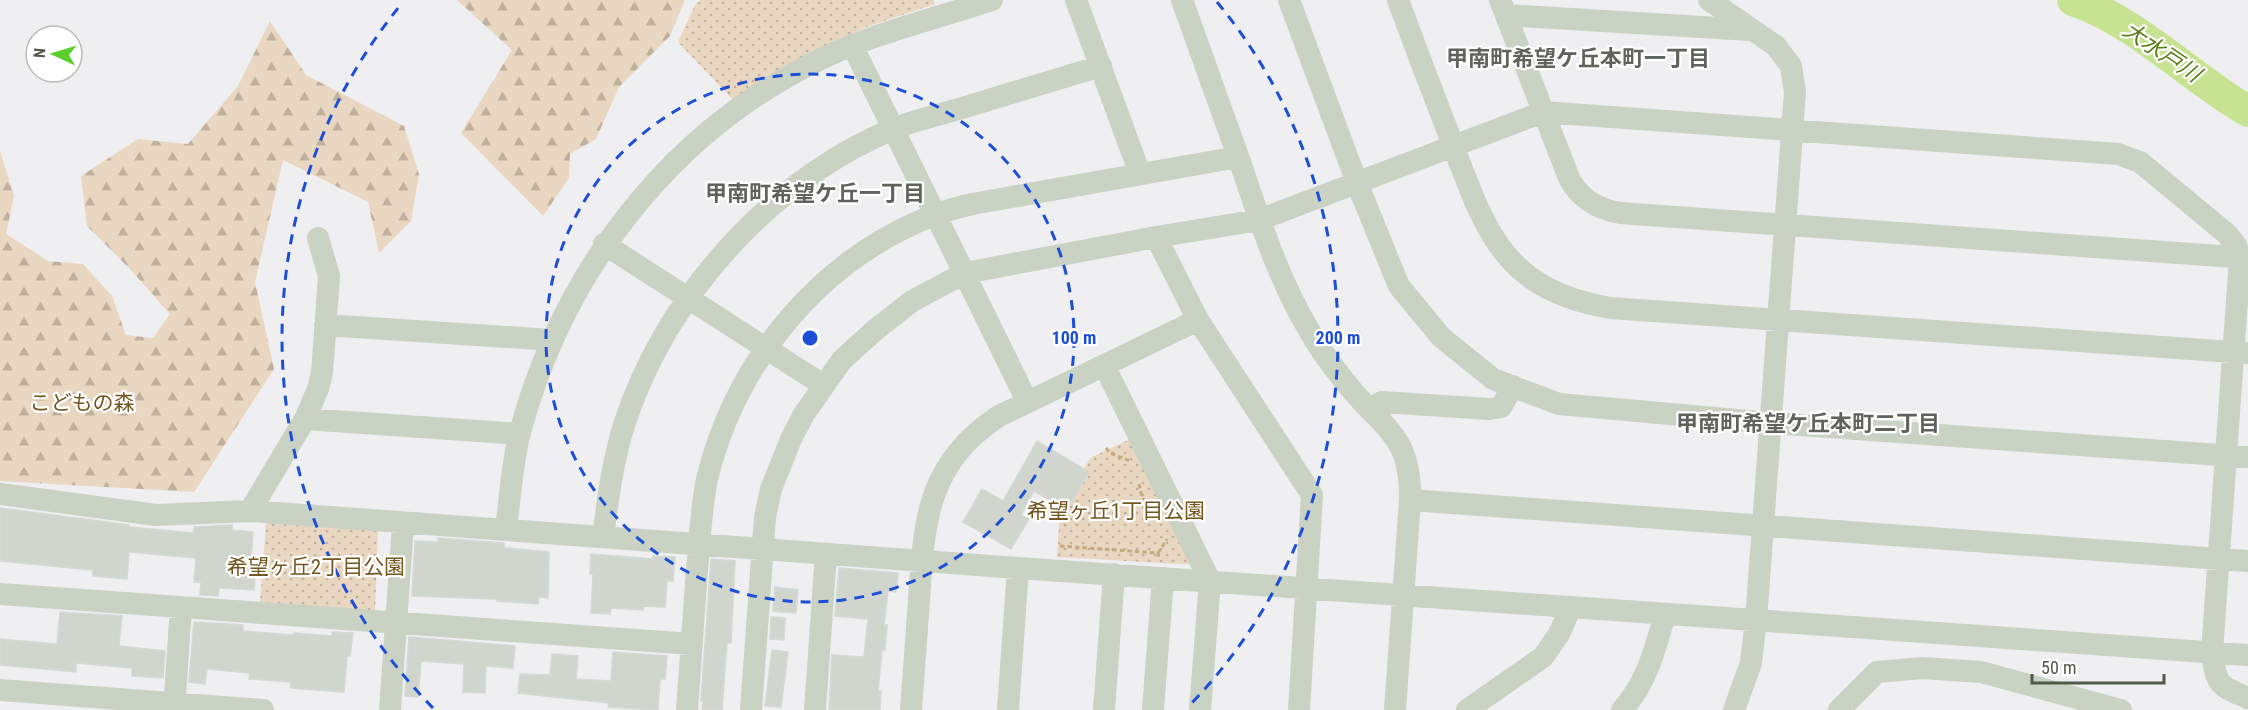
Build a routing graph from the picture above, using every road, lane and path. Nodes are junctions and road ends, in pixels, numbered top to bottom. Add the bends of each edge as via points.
1 (992, 0) edge
2 (1076, 0) edge
3 (1182, 0) edge
4 (1288, 0) edge
5 (1398, 0) edge
6 (1709, 0) edge
7 (1503, 7) edge
8 (1752, 30) junction
9 (852, 45) junction
10 (1101, 66) junction
11 (1543, 112) junction
12 (893, 129) junction
13 (1791, 130) junction
14 (1453, 145) junction
15 (1238, 157) junction
16 (1140, 174) junction
17 (1357, 183) junction
18 (937, 214) junction
19 (1259, 220) junction
20 (1784, 225) junction
21 (1156, 237) junction
22 (318, 238) dead end
23 (604, 244) junction
24 (2244, 258) edge
25 (965, 273) junction
26 (687, 298) junction
27 (1777, 319) junction
28 (1198, 320) junction
29 (325, 325) junction
30 (552, 340) junction
31 (765, 348) junction
32 (2241, 353) edge
33 (1104, 365) junction
34 (823, 385) junction
35 (1513, 386) junction
36 (1028, 401) junction
37 (1369, 409) junction
38 (305, 419) junction
39 (1771, 423) junction
40 (520, 434) junction
41 (2237, 456) edge
42 (0, 494) edge
43 (1410, 500) junction
44 (250, 511) junction
45 (403, 524) junction
46 (1763, 526) junction
47 (506, 530) junction
48 (603, 537) junction
49 (699, 544) junction
50 (1060, 546) dead end
51 (763, 548) junction
52 (826, 554) junction
53 (2218, 559) junction
54 (921, 561) junction
55 (2248, 561) edge
56 (1018, 568) junction
57 (1114, 574) junction
58 (1162, 578) junction
59 (1210, 581) junction
60 (1308, 588) junction
61 (0, 594) edge
62 (1402, 595) junction
63 (182, 607) junction
64 (1571, 607) junction
65 (1665, 614) junction
66 (1756, 620) junction
67 (396, 622) junction
68 (692, 644) junction
69 (2212, 652) junction
70 (2248, 655) edge
71 (0, 690) edge
72 (2248, 698) edge
73 (174, 707) edge
74 (264, 710) edge
75 (390, 710) edge
76 (687, 710) edge
77 (751, 710) edge
78 (815, 710) edge
79 (911, 710) edge
80 (1008, 710) edge
81 (1104, 710) edge
82 (1153, 710) edge
83 (1200, 710) edge
84 (1299, 710) edge
85 (1395, 710) edge
86 (1467, 710) edge
87 (1622, 710) edge
88 (1734, 710) edge
89 (1839, 710) edge
90 (2121, 710) edge

1 - 9 street
2 - 10 street
3 - 15 street
4 - 17 street
5 - 14 street
6 - 8 street
7 - 8 street
7 - 11 street
8 - 13 street via 1776,46 1791,66
9 - 12 street
9 - 23 street via 775,84 711,128 662,175
10 - 12 street
10 - 16 street
11 - 13 street
11 - 14 street
11 - 20 street via 1573,187 1594,205 1620,213
12 - 18 street
12 - 26 street via 842,155 790,190 714,263
13 - 20 street
13 - 24 street via 2118,154 2140,162 2227,234
14 - 17 street
14 - 27 street via 1489,233 1499,248 1526,274 1555,292 1610,308
15 - 16 street
15 - 19 street
16 - 18 street via 972,204
17 - 19 street
17 - 35 street via 1399,286 1441,337 1493,379
18 - 25 street
18 - 31 street via 877,243 854,259 802,304
19 - 21 street
19 - 37 street via 1310,333
20 - 24 street
20 - 27 street
21 - 25 street
21 - 28 street
22 - 29 street via 329,276
23 - 26 street
23 - 30 street
24 - 32 street
25 - 34 street via 893,315 842,360
25 - 36 street
26 - 31 street
26 - 48 street via 649,361 626,421 609,488
27 - 32 street
27 - 39 street
28 - 33 street
28 - 60 street via 1312,495
29 - 30 street
29 - 38 street via 322,373
30 - 40 street
31 - 34 street
31 - 49 street via 734,401 712,461
32 - 41 street
33 - 36 street
33 - 59 street
34 - 51 street via 791,439 771,489
35 - 37 street via 1501,407 1489,409 1382,402
35 - 39 street via 1559,404
36 - 54 street via 987,424 957,452 930,504
37 - 43 street via 1387,425 1404,455 1410,475
38 - 40 street
38 - 44 street
39 - 41 street
39 - 46 street
40 - 47 street
41 - 53 street
42 - 44 street via 156,515
43 - 46 street
43 - 62 street
44 - 45 street
45 - 47 street
45 - 67 street
46 - 53 street
46 - 66 street
47 - 48 street
48 - 49 street
49 - 51 street
49 - 68 street
50 - 58 path via 1158,553
51 - 52 street
51 - 77 street
52 - 54 street
52 - 78 street
53 - 55 street
53 - 69 street
54 - 56 street
54 - 79 street
56 - 57 street
56 - 80 street
57 - 58 street
57 - 81 street
58 - 59 street
58 - 82 street
59 - 60 street
59 - 83 street
60 - 62 street
60 - 84 street
61 - 63 street
62 - 64 street
62 - 85 street
63 - 67 street
63 - 73 street
64 - 65 street
64 - 86 street via 1544,657
65 - 66 street
65 - 87 street via 1652,660
66 - 69 street
66 - 88 street via 1751,663
67 - 68 street
67 - 75 street
68 - 76 street
69 - 70 street
69 - 72 street via 2214,672 2223,688
71 - 73 street
73 - 74 street
89 - 90 street via 1877,672 1922,668 1981,672

